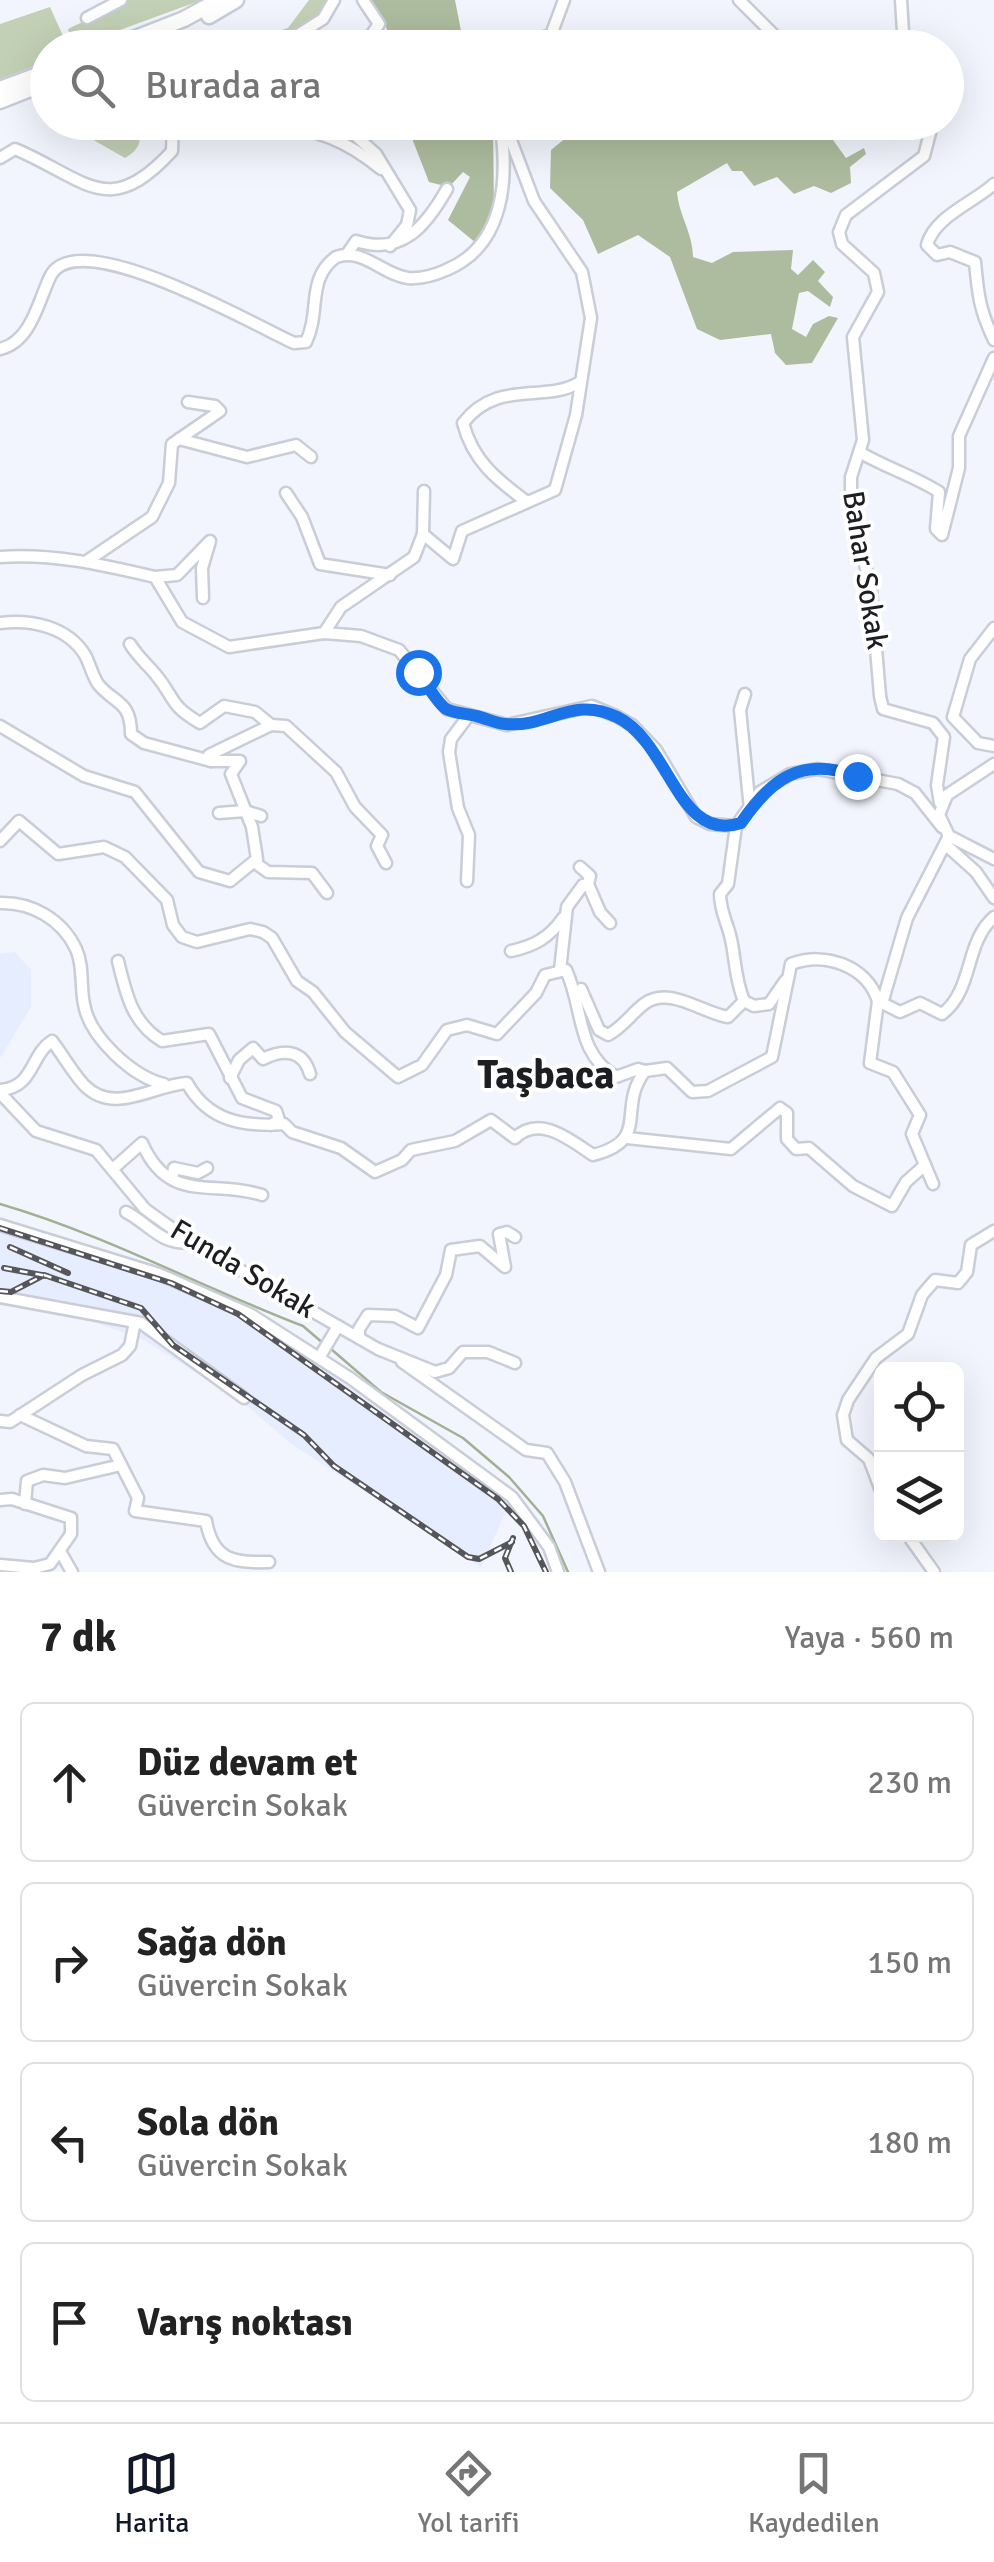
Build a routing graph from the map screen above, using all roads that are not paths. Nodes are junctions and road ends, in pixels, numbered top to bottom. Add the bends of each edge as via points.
1 (121, 0) edge
2 (219, 0) edge
3 (236, 0) edge
4 (334, 0) edge
5 (363, 0) edge
6 (564, 0) edge
7 (739, 0) edge
8 (901, 0) edge
9 (87, 18) dead end
10 (156, 30) edge
11 (173, 30) edge
12 (306, 30) edge
13 (375, 30) edge
14 (553, 30) edge
15 (769, 30) edge
16 (903, 30) edge
17 (30, 78) edge
18 (0, 89) edge
19 (30, 89) edge
20 (0, 101) edge
21 (172, 140) edge
22 (339, 140) edge
23 (363, 140) edge
24 (502, 140) edge
25 (509, 140) edge
26 (928, 140) edge
27 (0, 158) edge
28 (382, 169) junction
29 (994, 184) edge
30 (448, 190) dead end
31 (390, 246) junction
32 (347, 254) junction
33 (994, 340) edge
34 (0, 350) edge
35 (994, 358) edge
36 (580, 382) junction
37 (188, 402) dead end
38 (179, 439) junction
39 (861, 453) junction
40 (311, 457) dead end
41 (424, 491) dead end
42 (286, 494) dead end
43 (526, 502) junction
44 (423, 534) junction
45 (0, 556) edge
46 (87, 561) junction
47 (390, 575) junction
48 (154, 577) junction
49 (203, 598) dead end
50 (0, 623) edge
51 (994, 628) edge
52 (324, 632) junction
53 (130, 644) dead end
54 (744, 694) dead end
55 (469, 714) junction
56 (953, 717) junction
57 (0, 726) edge
58 (271, 726) junction
59 (942, 734) junction
60 (994, 746) edge
61 (211, 761) junction
62 (994, 764) edge
63 (940, 803) junction
64 (750, 810) junction
65 (245, 811) junction
66 (219, 813) dead end
67 (261, 816) dead end
68 (736, 826) junction
69 (946, 836) junction
70 (0, 841) edge
71 (994, 858) edge
72 (254, 862) junction
73 (386, 863) dead end
74 (580, 867) dead end
75 (467, 881) dead end
76 (588, 884) junction
77 (327, 892) dead end
78 (994, 898) edge
79 (0, 903) edge
80 (566, 914) junction
81 (994, 917) edge
82 (610, 923) dead end
83 (511, 951) dead end
84 (118, 961) dead end
85 (563, 970) junction
86 (785, 980) junction
87 (744, 1001) junction
88 (878, 1001) junction
89 (645, 1071) junction
90 (310, 1074) dead end
91 (230, 1079) junction
92 (165, 1084) junction
93 (0, 1091) edge
94 (271, 1125) junction
95 (627, 1138) junction
96 (925, 1165) junction
97 (114, 1167) junction
98 (207, 1168) dead end
99 (172, 1179) junction
100 (933, 1184) dead end
101 (262, 1194) dead end
102 (126, 1212) dead end
103 (0, 1225) edge
104 (994, 1231) edge
105 (514, 1237) dead end
106 (192, 1242) junction
107 (0, 1297) edge
108 (134, 1322) junction
109 (338, 1326) junction
110 (359, 1338) junction
111 (324, 1350) junction
112 (390, 1353) junction
113 (515, 1363) dead end
114 (244, 1398) dead end
115 (20, 1415) junction
116 (0, 1421) edge
117 (121, 1465) junction
118 (874, 1472) edge
119 (0, 1500) edge
120 (25, 1504) junction
121 (913, 1542) edge
122 (61, 1554) junction
123 (269, 1562) dead end
124 (0, 1564) edge
125 (72, 1572) edge
126 (558, 1572) edge
127 (599, 1572) edge
128 (934, 1572) edge

1 - 9 street
2 - 10 highway
3 - 11 highway
4 - 12 street via 324,19
5 - 13 street via 379,24
6 - 14 street
7 - 15 street
8 - 16 street
17 - 18 highway
19 - 20 highway
21 - 27 street via 165,160 132,186 106,192 15,149
22 - 28 street
23 - 28 street
24 - 32 street via 502,202 468,258 410,278
25 - 36 street via 534,201 582,272 591,318
26 - 39 street, Bahar Sokak via 924,156 846,216 839,232 842,244 874,272 878,292 853,338
28 - 31 street via 410,210
29 - 33 street via 941,221 927,245 937,256 950,252 975,262 977,304
30 - 31 street via 432,216
31 - 32 street via 356,242
32 - 34 street via 318,276 315,321 306,342 294,343 179,287 96,260 66,259 54,266 20,339
35 - 39 street via 959,436 959,468 942,535 936,529 939,492
36 - 43 street via 555,490
36 - 43 street via 567,390 502,397 474,408 463,423 488,473
37 - 38 street via 220,411
38 - 40 street via 247,457 296,446
38 - 46 street via 152,517
39 - 59 street, Bahar Sokak via 850,506 871,589 883,709 933,723
41 - 44 street
42 - 47 street via 320,564
43 - 44 street via 462,531 453,559
44 - 47 street via 414,557
45 - 46 street
46 - 48 street
47 - 52 street via 342,607
48 - 49 street via 177,575 210,541
48 - 52 street via 182,622 229,647
50 - 61 street via 28,619 74,642 101,688 118,697 132,734 144,744
51 - 56 street via 970,659
52 - 55 street via 399,650 446,709
53 - 58 street via 166,696 200,723 224,706 255,712
54 - 64 street
55 - 68 street via 507,724 592,706 604,711 632,724 656,750 696,817
55 - 75 street via 448,752 469,835
56 - 59 street
56 - 60 street via 978,743
57 - 72 street via 68,768 135,792 200,872 230,881
58 - 61 street via 209,755
58 - 73 street via 286,726 336,772 382,835 377,846
59 - 63 street
61 - 65 street via 240,761 230,774
62 - 63 street
63 - 69 street
64 - 68 street
64 - 69 street via 760,792 790,774 838,770 915,792
65 - 66 street
65 - 67 street
65 - 72 street
68 - 87 street via 720,911
69 - 71 street
69 - 78 street
69 - 88 street
70 - 85 street via 19,821 58,854 104,848 125,857 167,900 182,937 196,942 263,932 297,982 398,1076 422,1065 447,1030 467,1026 496,1034 545,975
72 - 77 street via 268,872 312,873
74 - 76 street via 590,876
76 - 80 street
76 - 82 street
79 - 92 street via 22,902 44,913 76,948 84,1008 115,1056 129,1070
80 - 83 street via 552,933
80 - 85 street
81 - 88 street via 977,940 954,1005 942,1014 920,1003 900,1012
84 - 91 street via 146,1032 162,1042 209,1034
85 - 87 street via 608,1035 653,999 675,996 700,1012 728,1017
85 - 89 street via 578,994 582,1036 594,1059 616,1078
86 - 87 street via 769,1004
86 - 88 street via 791,964 799,962 847,965 869,980
86 - 89 street via 778,1042 756,1069 692,1092 667,1068
88 - 96 street via 870,1062 894,1072 920,1115 912,1134
89 - 95 street via 630,1094
90 - 91 street via 296,1054 279,1051 263,1059 253,1048
91 - 94 street via 242,1098 276,1112 279,1120
92 - 93 street via 118,1100 101,1098 52,1041 33,1073
92 - 94 street via 188,1083 213,1114 254,1127
93 - 97 street, Funda Sokak via 36,1131 96,1150
94 - 95 street via 284,1124 341,1148 375,1172 411,1150 455,1141 490,1120 515,1138 549,1129 593,1155
95 - 96 street via 731,1149 780,1108 788,1113 787,1140 796,1150 809,1148 853,1186 892,1206
96 - 100 street
97 - 99 street via 142,1142
97 - 106 street, Funda Sokak via 145,1209
98 - 99 street via 174,1168
99 - 101 street via 196,1190 238,1184
102 - 106 street via 153,1234
103 - 111 street via 159,1274
104 - 118 street via 971,1245 967,1272 958,1282 935,1280 922,1295 908,1334 876,1358 843,1415 847,1440
105 - 110 street via 500,1234 505,1267 480,1246 451,1250 446,1276 418,1328 395,1316 368,1315
106 - 109 street, Funda Sokak
107 - 108 street
108 - 114 street
108 - 115 street via 122,1356
109 - 110 street, Funda Sokak
109 - 111 street
110 - 112 street, Funda Sokak
111 - 126 street via 512,1497
112 - 113 street, Funda Sokak via 435,1372 463,1352 488,1352
112 - 127 street via 526,1450 547,1452
115 - 116 street
115 - 117 street via 86,1446 112,1450
117 - 120 street via 26,1480
117 - 123 street via 138,1498 135,1511 206,1521 213,1547 227,1558
119 - 120 street
120 - 122 street via 71,1518
121 - 128 street
122 - 124 street via 34,1568
122 - 125 street

